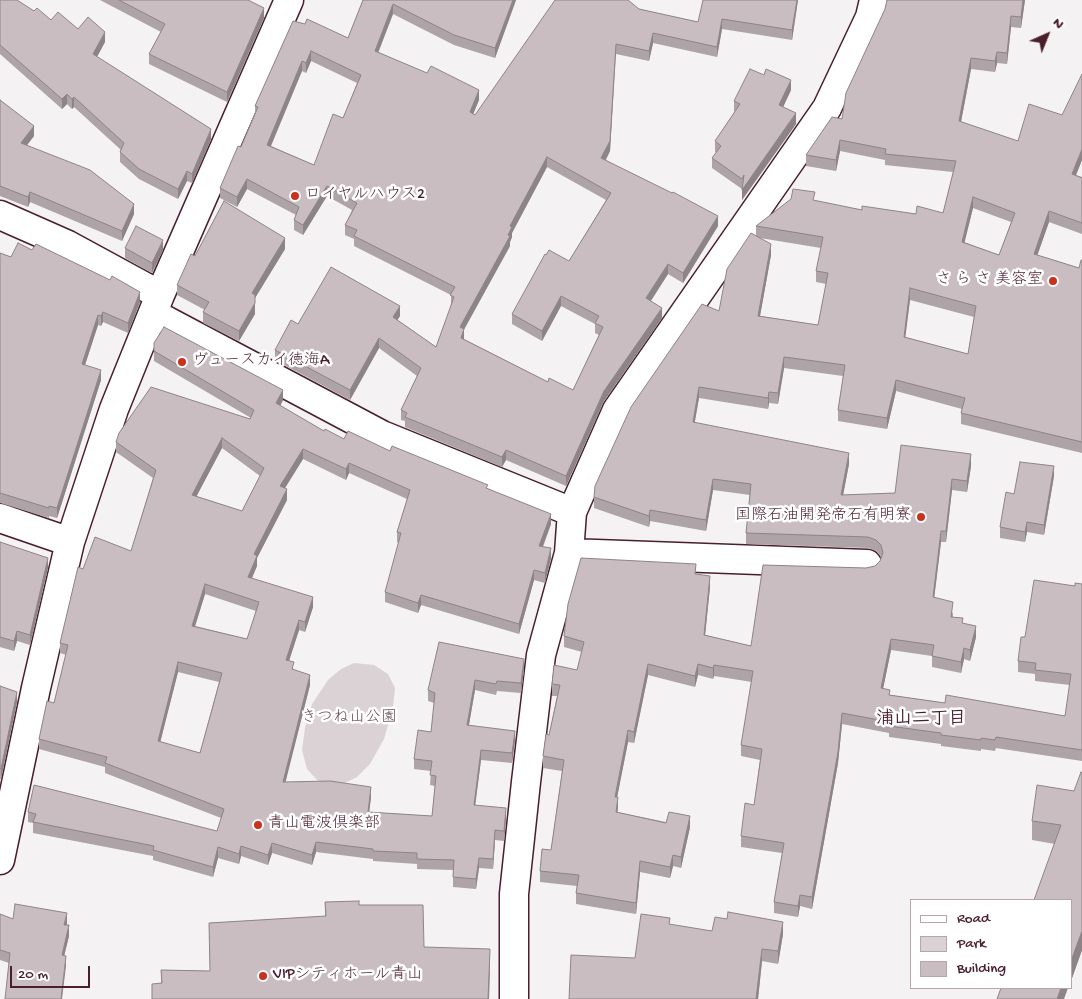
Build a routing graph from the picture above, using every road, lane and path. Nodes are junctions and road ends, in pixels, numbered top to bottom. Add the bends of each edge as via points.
1 (289, 0) edge
2 (874, 0) edge
3 (0, 214) edge
4 (157, 304) junction
5 (572, 512) junction
6 (0, 518) edge
7 (70, 542) junction
8 (570, 553) junction
9 (867, 564) dead end
10 (0, 860) edge
11 (514, 999) edge

1 - 4 street
2 - 5 street via 870,17 827,108 617,410
3 - 4 street via 68,245
4 - 5 street via 382,435
4 - 7 street via 114,409
5 - 8 street
6 - 7 street
7 - 10 street
8 - 9 street
8 - 11 street via 540,665 514,894

